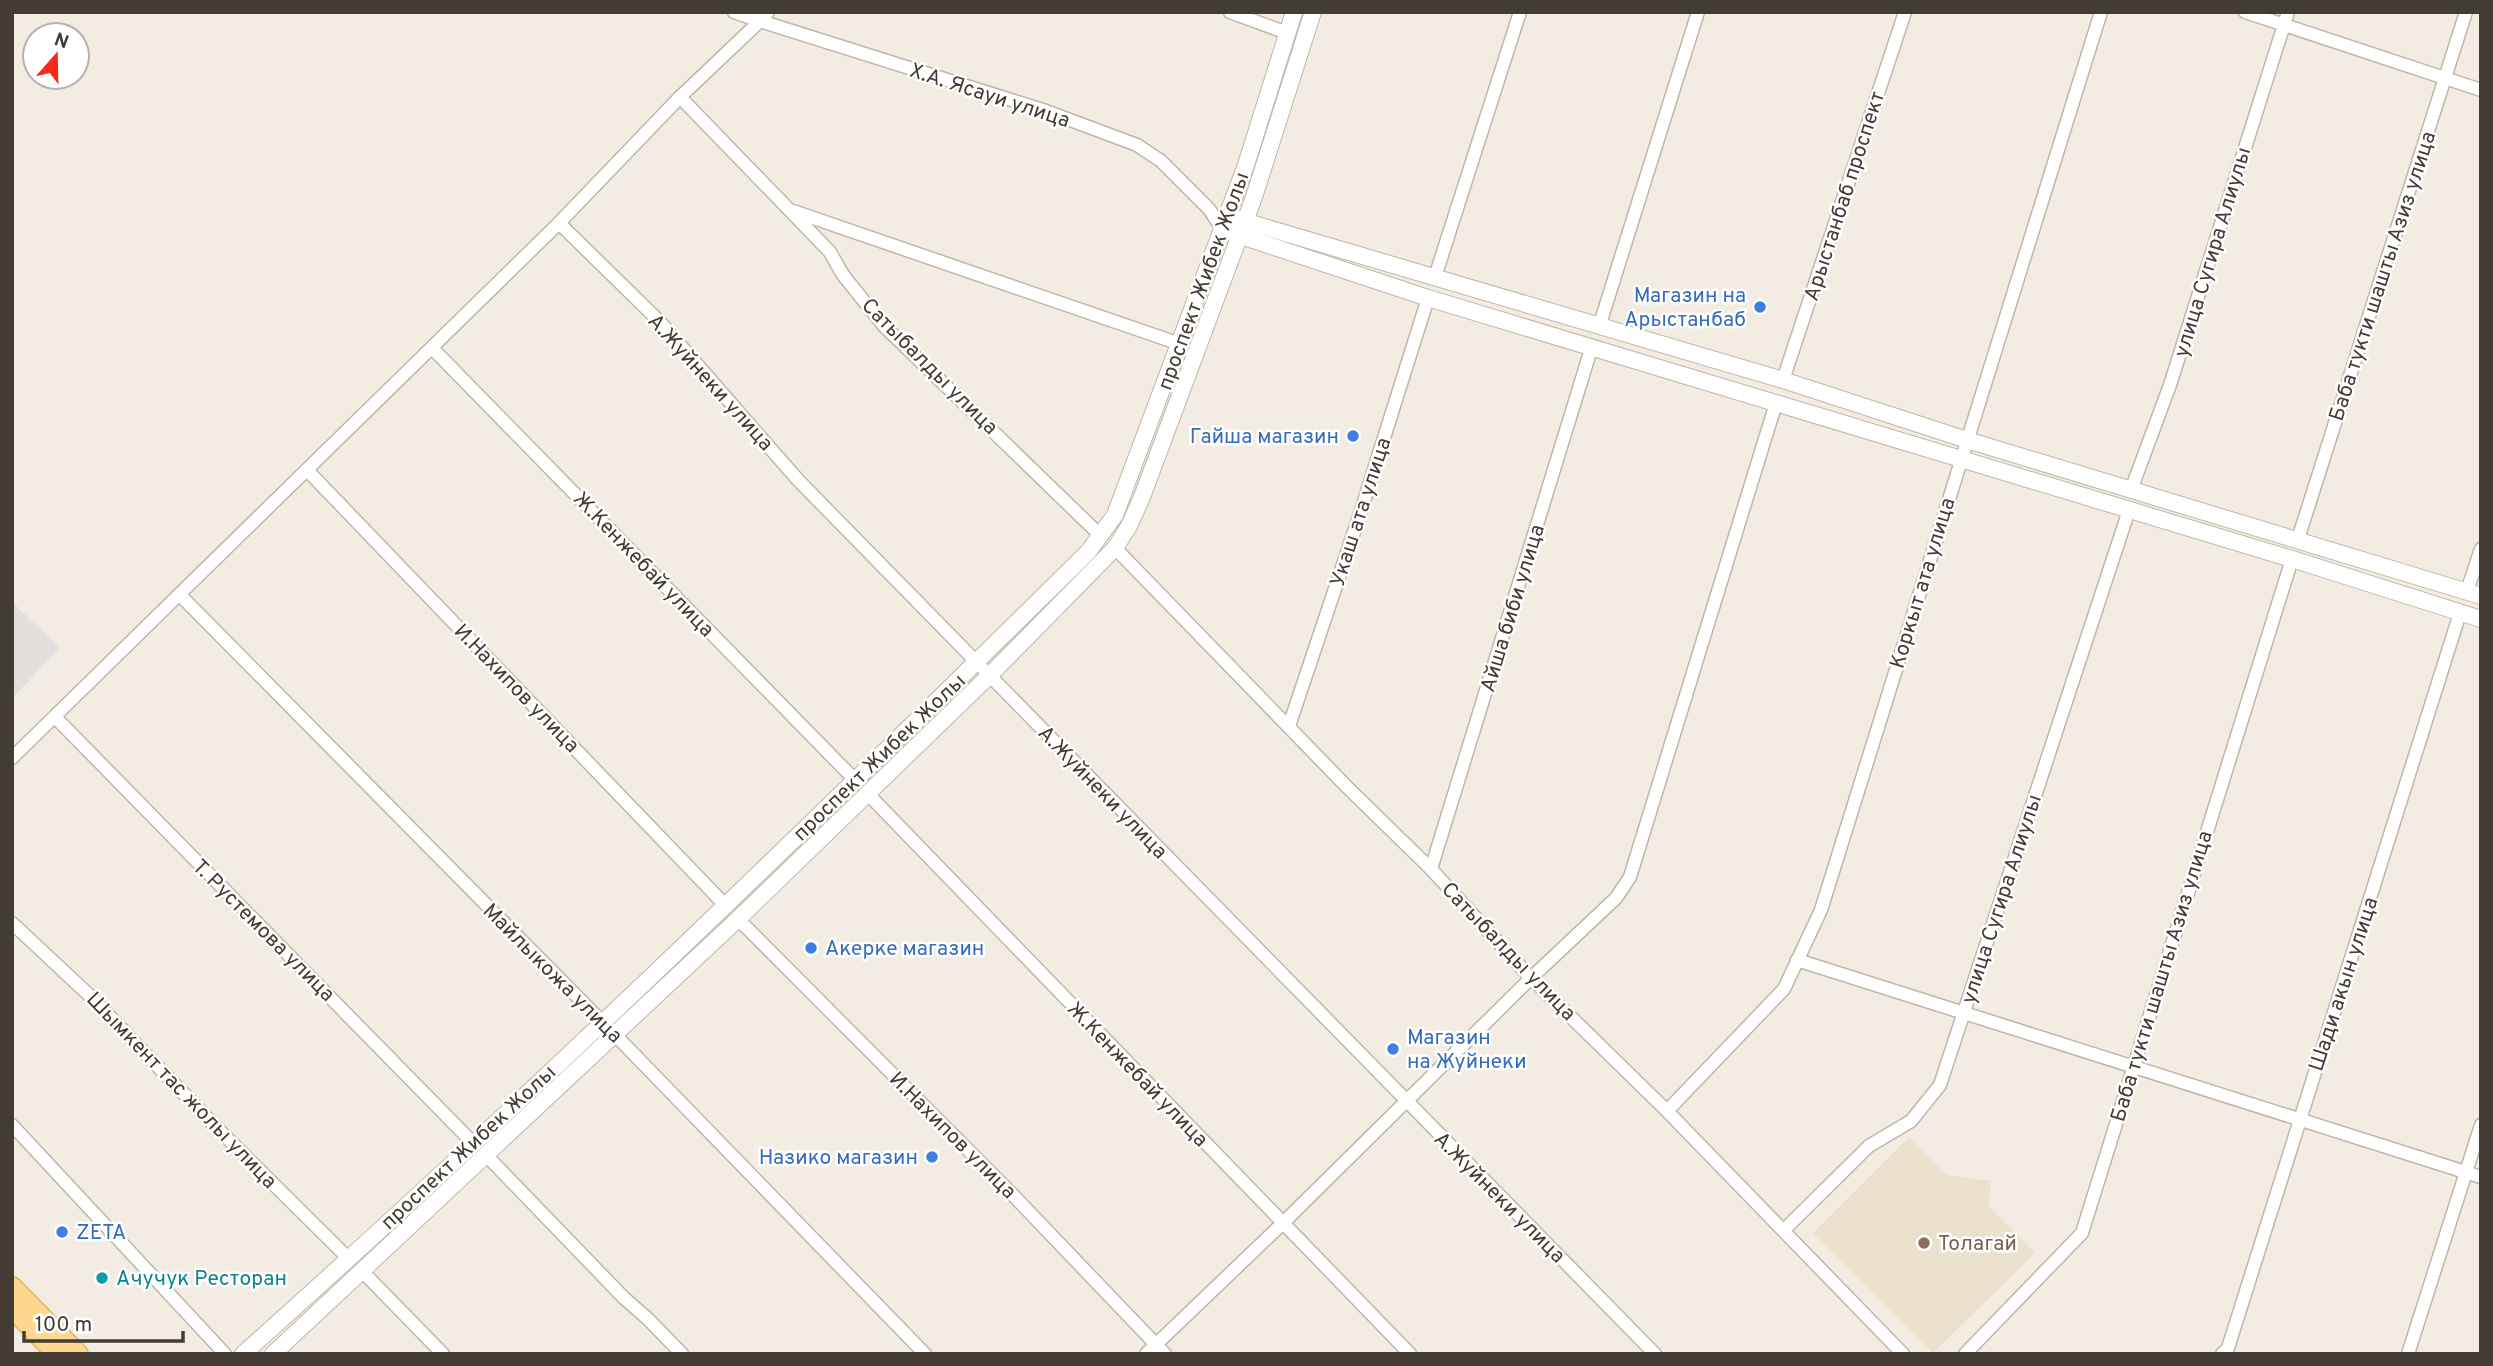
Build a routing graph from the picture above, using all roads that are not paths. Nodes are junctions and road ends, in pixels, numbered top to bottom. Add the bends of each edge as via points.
1 (734, 12) edge
2 (1230, 12) edge
3 (1294, 12) edge
4 (1313, 12) edge
5 (1520, 12) edge
6 (1698, 12) edge
7 (1905, 12) edge
8 (2101, 12) edge
9 (2245, 12) edge
10 (2466, 12) edge
11 (764, 16) edge
12 (2286, 18) edge
13 (1287, 33) junction
14 (2445, 77) junction
15 (2481, 90) edge
16 (680, 97) junction
17 (790, 210) junction
18 (559, 223) junction
19 (1225, 223) junction
20 (1242, 229) junction
21 (1435, 277) junction
22 (1428, 298) junction
23 (1599, 327) junction
24 (1180, 344) junction
25 (1592, 346) junction
26 (432, 348) junction
27 (1783, 380) junction
28 (1776, 403) junction
29 (1967, 440) junction
30 (1960, 459) junction
31 (307, 470) junction
32 (2132, 490) junction
33 (2129, 510) junction
34 (1101, 536) junction
35 (2298, 539) junction
36 (1115, 548) junction
37 (2481, 549) edge
38 (2291, 559) junction
39 (2474, 594) edge
40 (180, 595) junction
41 (2460, 613) junction
42 (2481, 619) edge
43 (976, 662) junction
44 (990, 675) junction
45 (55, 717) junction
46 (1289, 726) junction
47 (12, 758) edge
48 (855, 780) junction
49 (867, 793) junction
50 (1432, 869) junction
51 (726, 906) junction
52 (738, 919) junction
53 (12, 923) edge
54 (1797, 960) junction
55 (1531, 978) junction
56 (1963, 1013) junction
57 (607, 1028) junction
58 (2133, 1067) junction
59 (1406, 1101) junction
60 (1667, 1111) junction
61 (2300, 1119) junction
62 (12, 1125) edge
63 (2481, 1125) edge
64 (473, 1143) junction
65 (486, 1155) junction
66 (2466, 1172) junction
67 (2481, 1177) edge
68 (1284, 1222) junction
69 (1784, 1230) junction
70 (349, 1259) junction
71 (362, 1270) junction
72 (12, 1287) edge
73 (12, 1308) edge
74 (1156, 1351) edge
75 (57, 1354) edge
76 (78, 1354) edge
77 (225, 1354) edge
78 (243, 1354) edge
79 (273, 1354) edge
80 (443, 1354) edge
81 (682, 1354) edge
82 (925, 1354) edge
83 (1410, 1354) edge
84 (1655, 1354) edge
85 (1903, 1354) edge
86 (1965, 1354) edge
87 (2222, 1354) edge
88 (2408, 1354) edge

1 - 11 street, Х.А. Ясауи улица
2 - 13 street
3 - 13 street, проспект Жибек Жолы
4 - 20 street, проспект Жибек Жолы
5 - 21 street
6 - 23 street
7 - 27 street, Арыстанбаб проспект
8 - 29 street, Коркыт ата улица
9 - 12 street
10 - 14 street, Баба тукти шашты Азиз улица
11 - 16 street
11 - 19 street, Х.А. Ясауи улица via 1137,145 1161,161
12 - 14 street
12 - 32 street, улица Сугира Алиулы via 2170,385
13 - 19 street, проспект Жибек Жолы
14 - 15 street
14 - 35 street, Баба тукти шашты Азиз улица
16 - 17 street, Сатыбалды улица
16 - 18 street
17 - 24 street
17 - 34 street, Сатыбалды улица via 830,252 884,326
18 - 26 street
18 - 43 street, А.Жуйнеки улица via 660,322 798,480
19 - 20 street
19 - 24 street, проспект Жибек Жолы
20 - 21 street
20 - 22 street
20 - 36 street, проспект Жибек Жолы via 1142,497
21 - 23 street
22 - 25 street
22 - 46 street, Укаш ата улица
23 - 27 street
24 - 34 street, проспект Жибек Жолы via 1115,516
25 - 28 street
25 - 50 street, Айша биби улица
26 - 31 street
26 - 48 street, Ж.Кенжебай улица
27 - 29 street
28 - 30 street
28 - 55 street via 1630,877 1616,898
29 - 30 street, Коркыт ата улица
29 - 32 street
30 - 33 street
30 - 54 street, Коркыт ата улица via 1821,910
31 - 40 street
31 - 51 street, И.Нахипов улица
32 - 35 street
33 - 38 street
33 - 56 street, улица Сугира Алиулы
34 - 43 street, проспект Жибек Жолы
35 - 39 street
36 - 44 street, проспект Жибек Жолы
36 - 46 street, Сатыбалды улица
37 - 39 street
38 - 41 street
38 - 58 street, Баба тукти шашты Азиз улица
40 - 45 street
40 - 57 street, Майлыкожа улица
41 - 42 street
41 - 61 street, Шади акын улица
43 - 44 street, А.Жуйнеки улица
43 - 48 street, проспект Жибек Жолы
44 - 49 street, проспект Жибек Жолы
44 - 59 street, А.Жуйнеки улица
45 - 47 street
45 - 64 street, Т. Рустемова улица
46 - 50 street, Сатыбалды улица
48 - 51 street, проспект Жибек Жолы
49 - 52 street, проспект Жибек Жолы
49 - 68 street, Ж.Кенжебай улица
50 - 55 street, Сатыбалды улица
51 - 57 street, проспект Жибек Жолы
52 - 57 street, проспект Жибек Жолы
52 - 74 street, И.Нахипов улица via 1011,1193
53 - 70 street, Шымкент тас жолы улица
54 - 56 street
54 - 60 street, Коркыт ата улица via 1784,989
55 - 59 street
55 - 60 street, Сатыбалды улица
56 - 58 street
56 - 69 street, улица Сугира Алиулы via 1940,1085 1911,1121 1869,1146
57 - 64 street, проспект Жибек Жолы
57 - 65 street, проспект Жибек Жолы
57 - 82 street, Майлыкожа улица
58 - 61 street
58 - 86 street, Баба тукти шашты Азиз улица via 2082,1233
59 - 68 street
59 - 84 street, А.Жуйнеки улица
60 - 69 street, Сатыбалды улица
61 - 66 street
61 - 87 street, Шади акын улица via 2228,1348
62 - 77 street
63 - 66 street
64 - 70 street, проспект Жибек Жолы
65 - 71 street, проспект Жибек Жолы
65 - 81 street
66 - 67 street
66 - 88 street
68 - 74 street
68 - 83 street, Ж.Кенжебай улица
69 - 85 street, Сатыбалды улица
70 - 78 street, проспект Жибек Жолы
71 - 79 street, проспект Жибек Жолы
71 - 80 street
72 - 76 main road
73 - 75 main road

